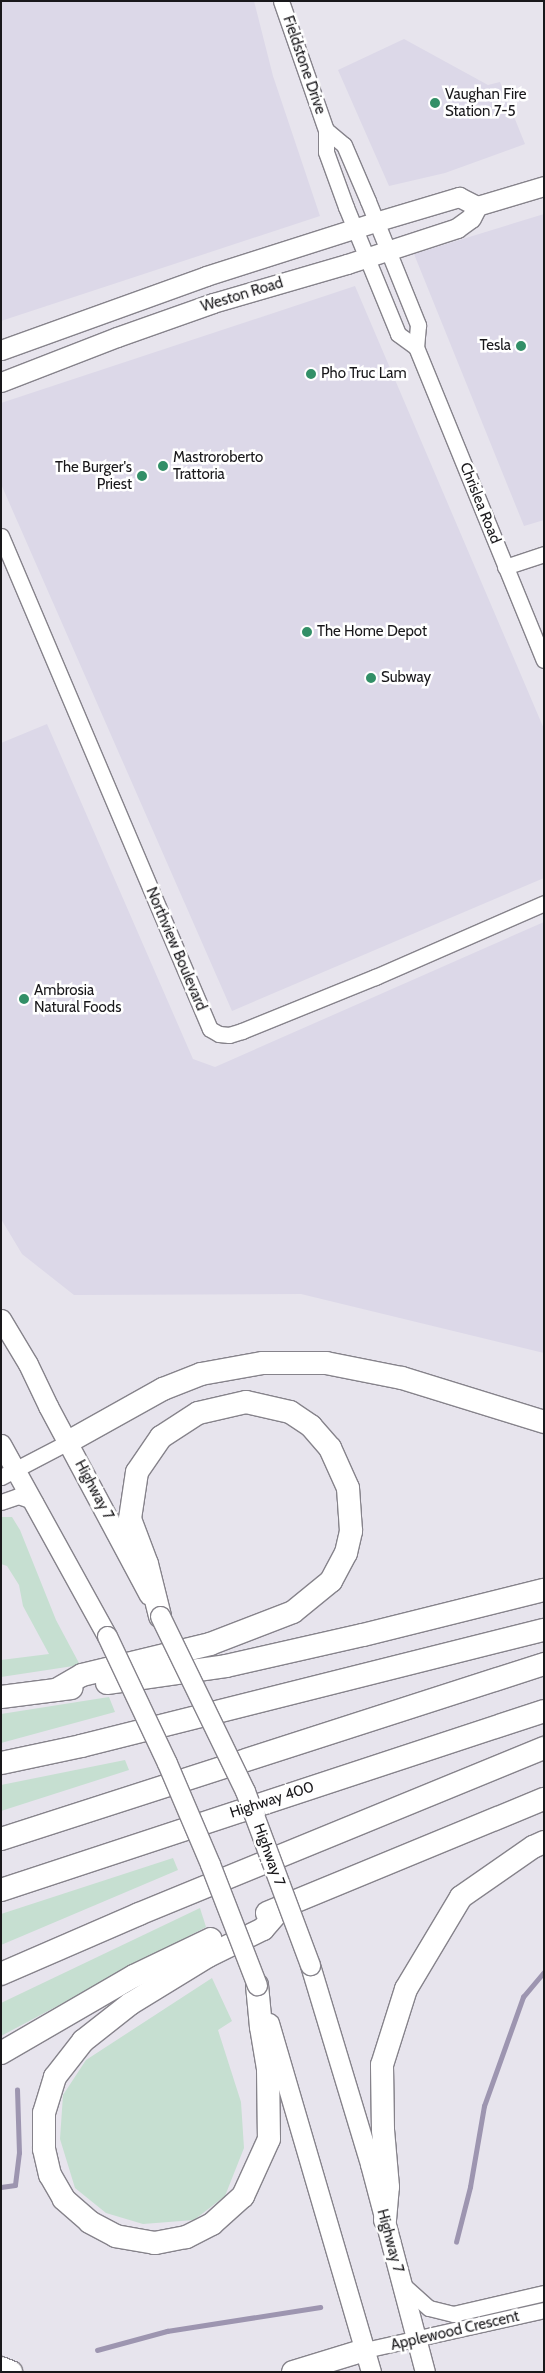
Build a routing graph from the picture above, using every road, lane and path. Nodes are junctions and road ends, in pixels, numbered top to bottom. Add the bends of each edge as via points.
1 (281, 1) edge
2 (326, 130) junction
3 (544, 186) edge
4 (477, 206) junction
5 (375, 222) junction
6 (355, 229) junction
7 (387, 250) junction
8 (367, 257) junction
9 (416, 347) junction
10 (1, 350) edge
11 (1, 382) edge
12 (1, 536) edge
13 (544, 554) edge
14 (505, 567) junction
15 (544, 660) edge
16 (544, 903) edge
17 (1, 1319) edge
18 (544, 1422) edge
19 (68, 1442) junction
20 (1, 1444) edge
21 (9, 1473) edge
22 (1, 1502) edge
23 (34, 1502) junction
24 (544, 1590) edge
25 (160, 1616) junction
26 (544, 1630) edge
27 (544, 1664) edge
28 (56, 1690) junction
29 (1, 1697) edge
30 (544, 1711) edge
31 (544, 1748) edge
32 (1, 1763) edge
33 (544, 1798) edge
34 (1, 1839) edge
35 (544, 1842) edge
36 (1, 1890) edge
37 (282, 1907) junction
38 (1, 1974) edge
39 (257, 1985) junction
40 (1, 2053) edge
41 (385, 2220) junction
42 (402, 2284) junction
43 (544, 2293) edge
44 (544, 2310) edge
45 (415, 2341) junction
46 (365, 2350) junction
47 (1, 2368) edge
48 (11, 2372) edge
49 (293, 2372) edge
50 (371, 2372) edge
51 (425, 2372) edge

1 - 2 street, Fieldstone Drive
2 - 5 street, Fieldstone Drive via 344,145
2 - 6 street, Fieldstone Drive via 326,152
3 - 4 main road
4 - 5 main road, Weston Road via 459,197
4 - 7 main road, Weston Road via 471,218 457,228
5 - 6 main road, Weston Road
5 - 7 street, Fieldstone Drive
6 - 8 street, Fieldstone Drive
6 - 10 main road, Weston Road via 206,276
7 - 8 main road, Weston Road
7 - 9 street, Chrislea Road via 418,325
8 - 9 street, Chrislea Road via 398,334
8 - 11 main road, Weston Road via 213,303
9 - 14 street, Chrislea Road
12 - 16 street, Northview Boulevard via 210,1029 229,1035 242,1031
13 - 14 street
14 - 15 street, Chrislea Road
17 - 19 main road, Highway 7
18 - 19 highway via 402,1378 326,1363 263,1363 201,1374 163,1389
19 - 21 street
19 - 25 main road, Highway 7
20 - 21 main road
21 - 23 main road
22 - 23 street via 18,1496
23 - 39 main road, bridge via 107,1636 167,1763
24 - 28 highway via 226,1666
25 - 28 highway via 147,1564 130,1519 137,1472 161,1438 198,1413 246,1402 290,1412 311,1426 330,1448 348,1488 352,1531 346,1553 331,1581 293,1612 210,1644 82,1675
25 - 41 main road, Highway 7, bridge via 245,1791 310,1965
26 - 32 highway via 81,1746
27 - 34 highway
28 - 29 highway
30 - 36 highway, Highway 400
31 - 38 highway via 148,1910
33 - 37 highway
35 - 41 highway via 533,1846 461,1897 406,1989 382,2065 388,2187
37 - 39 highway via 263,1929 208,1956 130,2004 83,2041 55,2077 44,2112 44,2149 50,2175 64,2199 90,2222 116,2236 155,2243 186,2237 212,2224 243,2196 269,2139 268,2069
37 - 40 highway via 134,1976
39 - 46 main road
41 - 42 main road, Highway 7
42 - 43 street, Applewood Crescent via 429,2308 453,2314
42 - 45 main road, Highway 7
44 - 45 street, Applewood Crescent
45 - 46 street, Applewood Crescent
45 - 51 main road, Highway 7
46 - 49 highway
46 - 50 main road
47 - 48 highway

